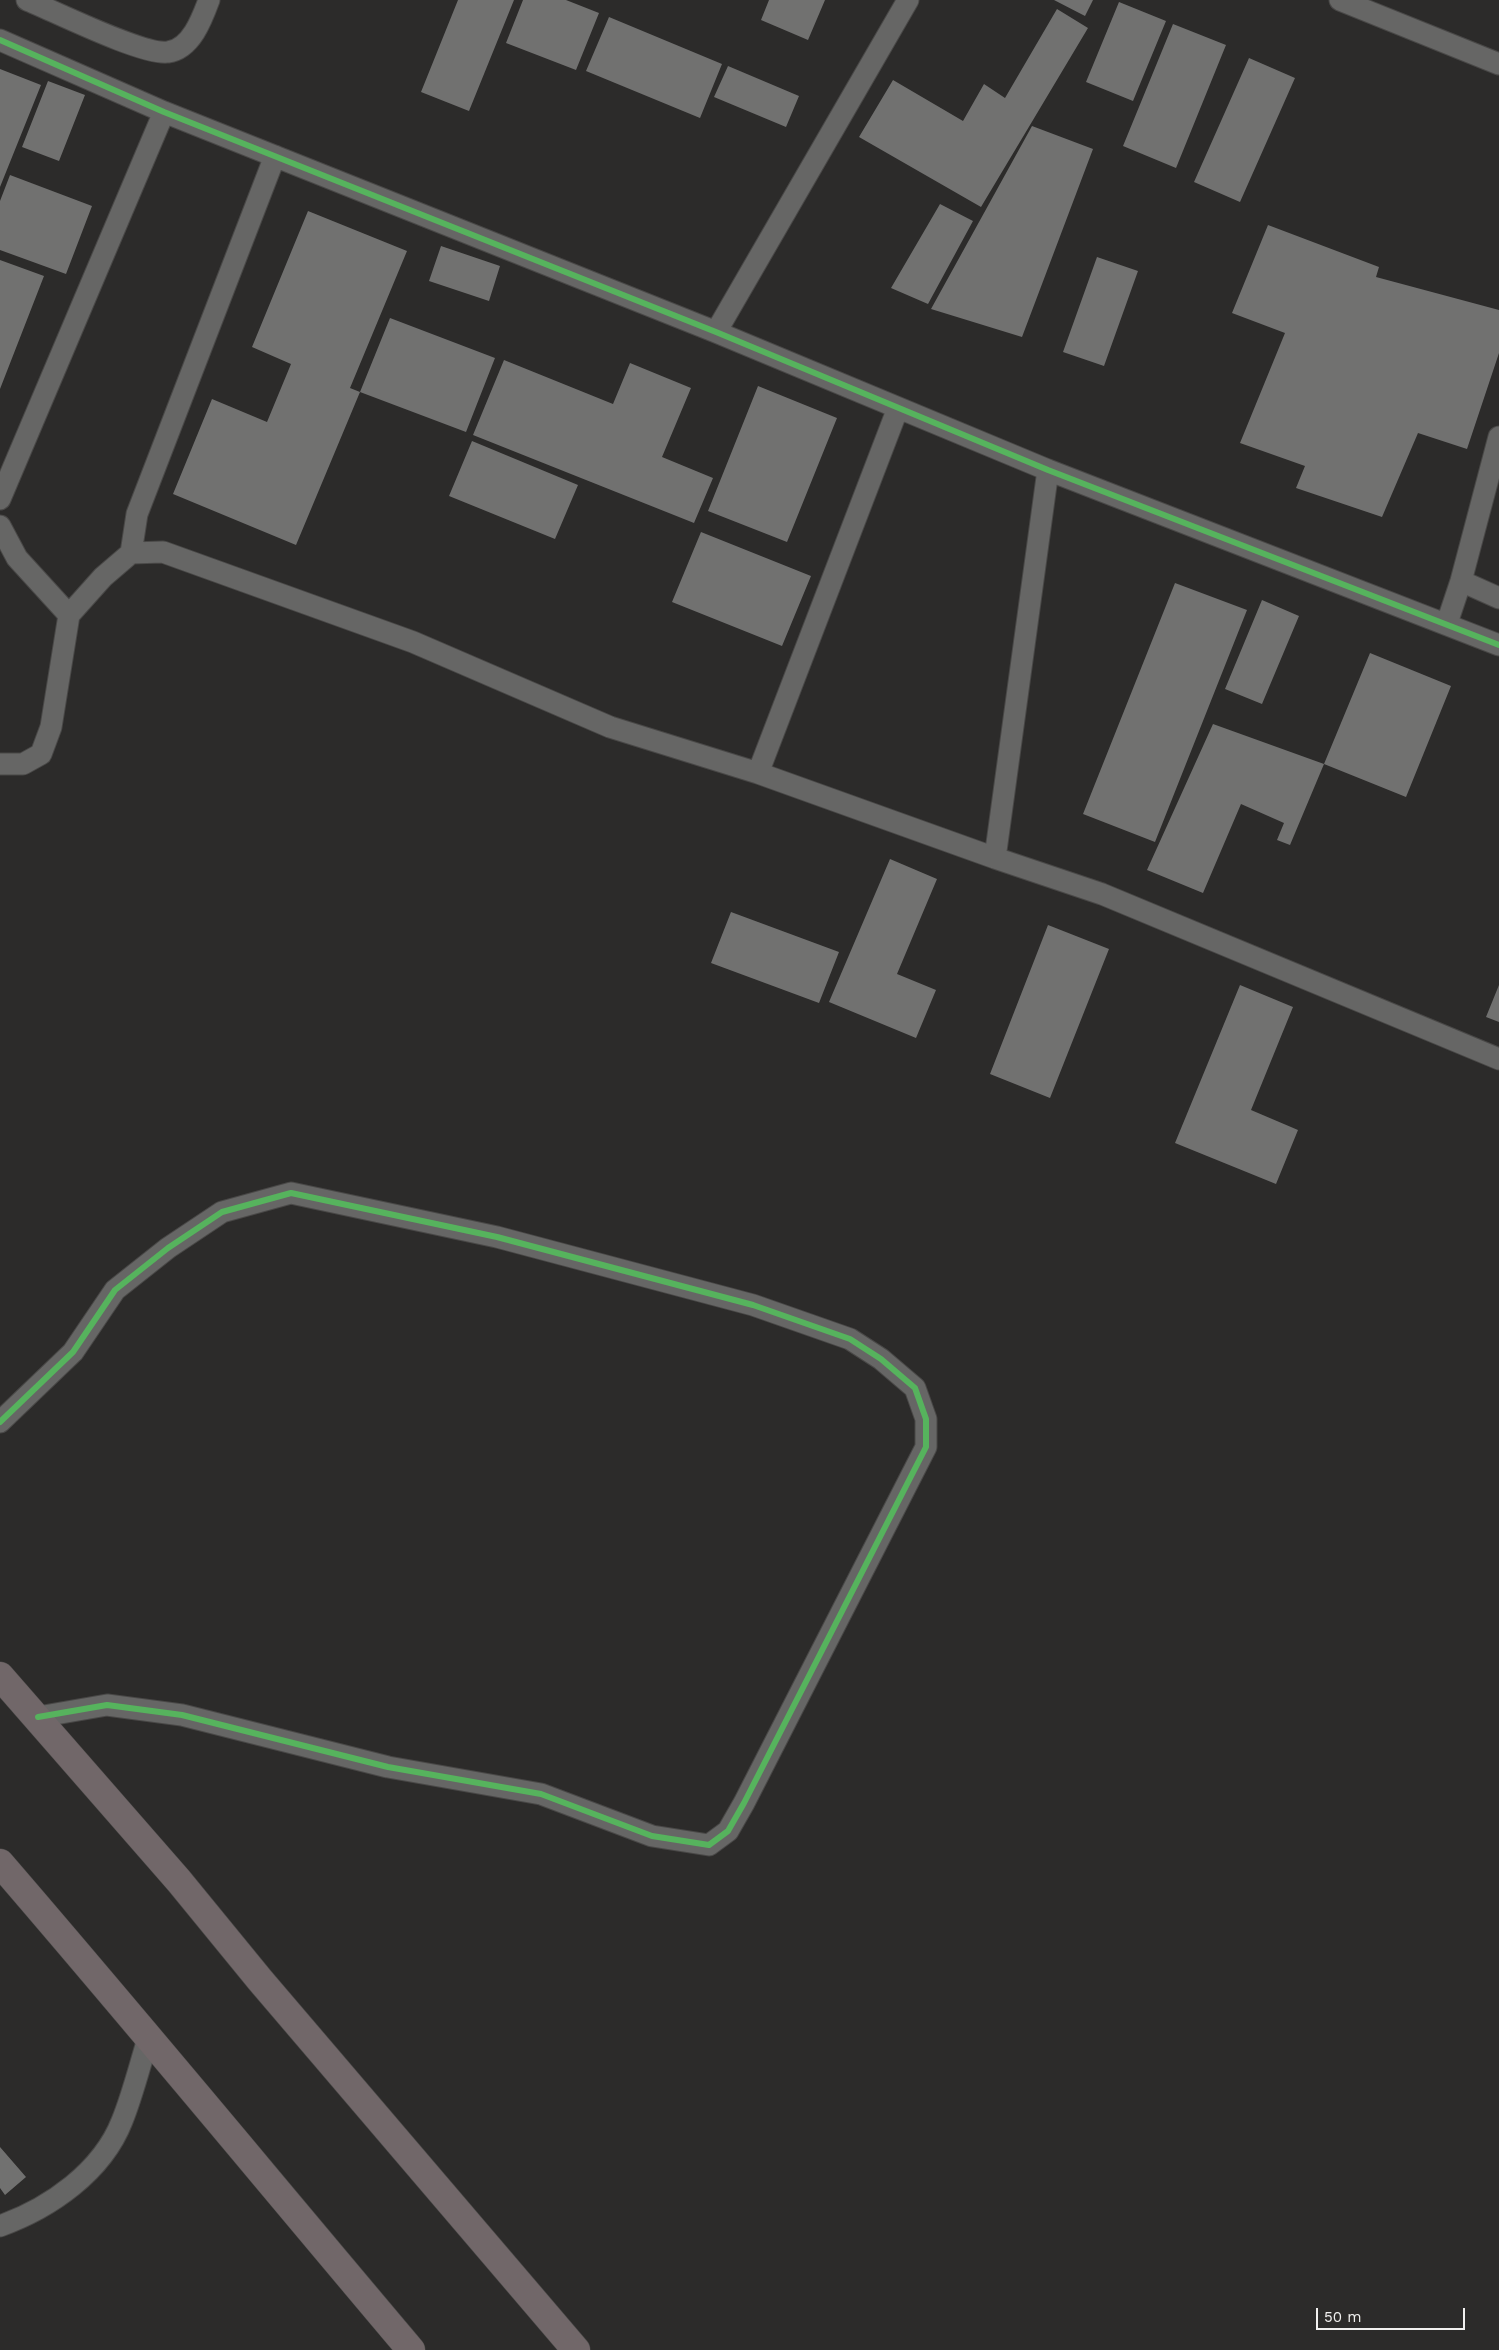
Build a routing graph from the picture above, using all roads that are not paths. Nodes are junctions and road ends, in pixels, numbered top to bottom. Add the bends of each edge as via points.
1 (27, 0) edge
2 (209, 0) edge
3 (908, 0) edge
4 (1340, 0) edge
5 (0, 40) edge
6 (1499, 64) edge
7 (164, 112) junction
8 (275, 156) junction
9 (716, 332) junction
10 (898, 408) junction
11 (1499, 437) edge
12 (1048, 470) junction
13 (0, 499) edge
14 (0, 526) edge
15 (131, 552) junction
16 (1461, 581) junction
17 (1499, 598) edge
18 (69, 615) junction
19 (1447, 624) junction
20 (1499, 646) edge
21 (0, 764) edge
22 (758, 773) junction
23 (995, 858) junction
24 (1499, 1059) edge
25 (0, 1422) edge
26 (0, 1676) edge
27 (38, 1718) junction
28 (0, 1863) edge
29 (148, 2036) junction
30 (0, 2226) edge
31 (411, 2350) edge
32 (576, 2350) edge

1 - 2 street via 146,50 168,52 186,43
3 - 9 street
4 - 6 street
5 - 7 street
7 - 8 street
7 - 13 street
8 - 9 street
8 - 15 street via 137,514
9 - 10 street
10 - 12 street
10 - 22 street
11 - 16 street
12 - 19 street
12 - 23 street
14 - 18 street via 17,558
15 - 18 street
15 - 22 street via 172,555 412,642 610,727
16 - 17 street
16 - 19 street
18 - 21 street via 51,727 41,754 23,764
19 - 20 street
22 - 23 street
23 - 24 street via 1102,894
25 - 27 street via 73,1352 114,1290 222,1212 291,1193 497,1237 753,1305 850,1339 881,1359 915,1388 926,1420 926,1447 744,1803 728,1831 709,1845 652,1836 542,1794 388,1767 182,1715 107,1706
26 - 27 highway
27 - 32 highway
28 - 29 highway
29 - 30 street via 122,2122 108,2147 65,2192 38,2210
29 - 31 highway

